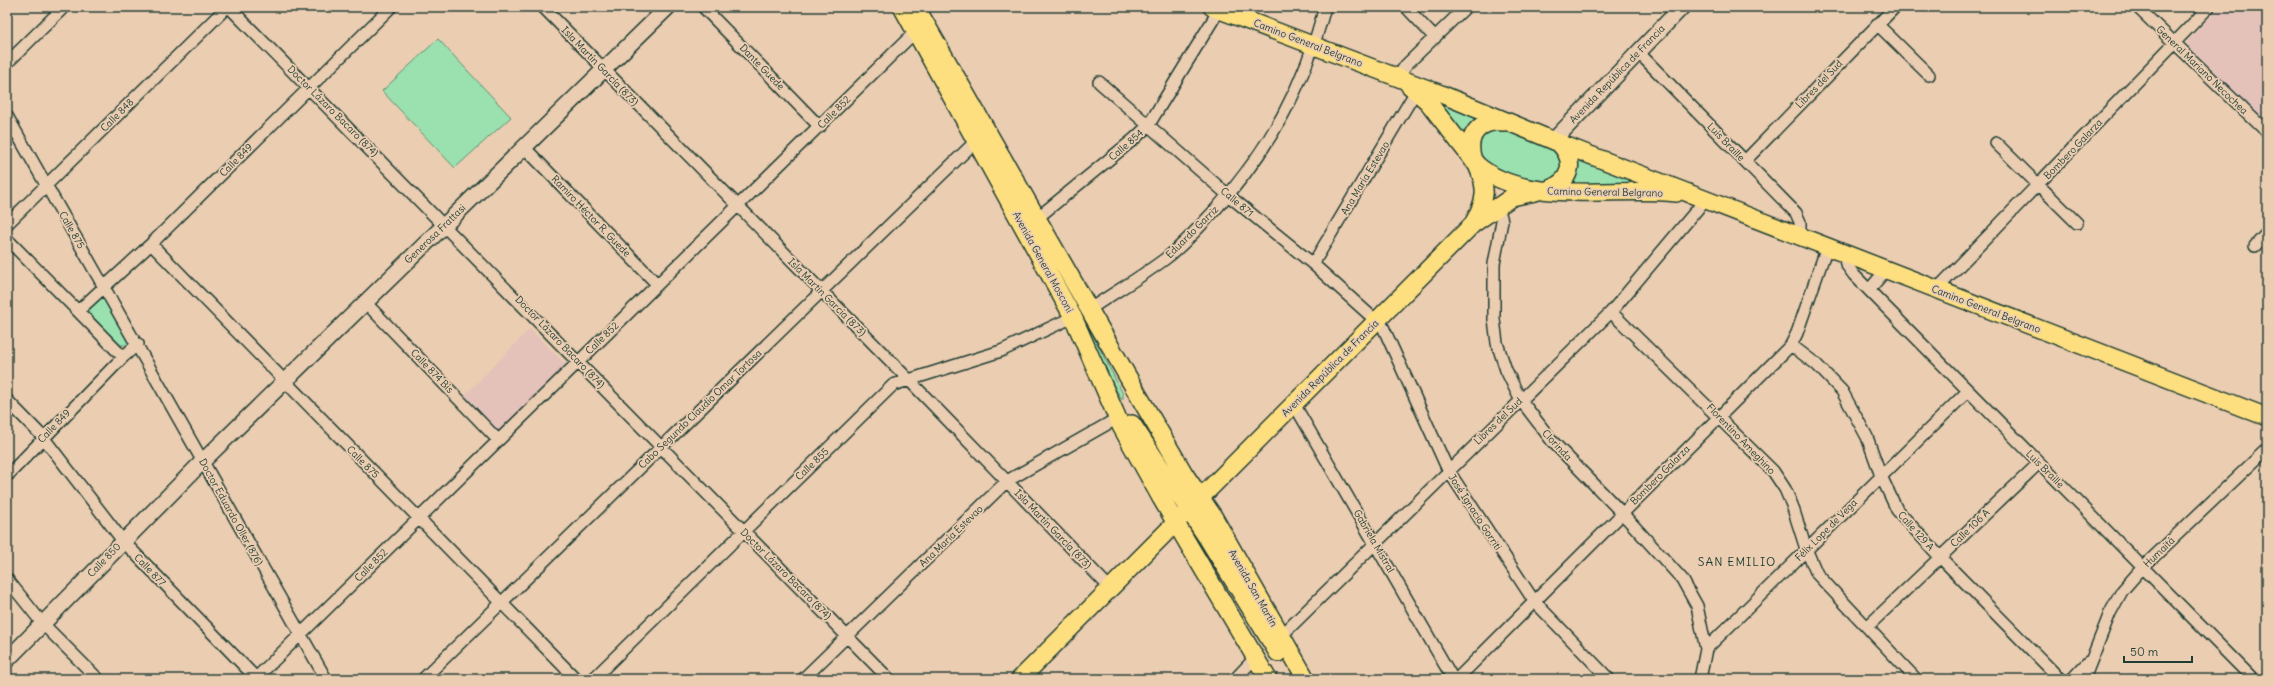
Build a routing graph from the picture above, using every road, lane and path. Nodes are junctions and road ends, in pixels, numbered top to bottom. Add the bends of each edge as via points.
1 (64, 7) edge
2 (228, 7) edge
3 (391, 7) edge
4 (543, 7) edge
5 (668, 7) edge
6 (703, 7) edge
7 (902, 7) edge
8 (916, 7) edge
9 (1325, 7) edge
10 (1406, 7) edge
11 (1466, 7) edge
12 (1682, 7) edge
13 (1895, 7) edge
14 (2137, 7) edge
15 (2209, 7) edge
16 (1216, 8) edge
17 (1877, 24) junction
18 (915, 32) junction
19 (1435, 38) junction
20 (2174, 43) junction
21 (1315, 46) junction
22 (1639, 53) junction
23 (7, 63) edge
24 (604, 70) junction
25 (1929, 75) dead end
26 (1099, 82) dead end
27 (1405, 83) junction
28 (309, 88) junction
29 (7, 116) edge
30 (1504, 122) junction
31 (1148, 126) junction
32 (820, 127) junction
33 (2267, 132) edge
34 (977, 140) junction
35 (1556, 142) junction
36 (1996, 143) dead end
37 (524, 147) junction
38 (1745, 161) junction
39 (1475, 162) junction
40 (47, 185) junction
41 (2039, 186) junction
42 (1543, 191) junction
43 (1228, 195) junction
44 (1706, 199) junction
45 (1498, 206) junction
46 (737, 207) junction
47 (1036, 219) junction
48 (2077, 223) dead end
49 (7, 224) edge
50 (445, 224) junction
51 (1473, 224) junction
52 (2267, 233) edge
53 (1800, 237) junction
54 (7, 239) edge
55 (151, 244) junction
56 (2255, 246) dead end
57 (1827, 247) junction
58 (1844, 254) junction
59 (1313, 264) junction
60 (1886, 270) junction
61 (657, 284) junction
62 (105, 286) junction
63 (821, 290) junction
64 (1869, 290) junction
65 (1936, 290) junction
66 (365, 302) junction
67 (1090, 309) junction
68 (78, 311) junction
69 (1611, 312) junction
70 (1073, 318) junction
71 (1376, 321) junction
72 (138, 344) junction
73 (1791, 345) junction
74 (122, 357) junction
75 (579, 361) junction
76 (908, 379) junction
77 (284, 381) junction
78 (1968, 391) junction
79 (1520, 399) junction
80 (7, 400) edge
81 (1294, 404) junction
82 (2265, 412) edge
83 (1719, 416) junction
84 (1118, 418) junction
85 (43, 438) junction
86 (498, 440) junction
87 (661, 447) junction
88 (2267, 449) edge
89 (203, 461) junction
90 (2038, 463) junction
91 (1448, 470) junction
92 (7, 476) edge
93 (1881, 476) junction
94 (1007, 481) junction
95 (1201, 498) junction
96 (1188, 510) junction
97 (1622, 513) junction
98 (419, 518) junction
99 (1176, 522) junction
100 (744, 532) junction
101 (122, 542) junction
102 (1376, 544) junction
103 (1806, 549) junction
104 (1940, 557) junction
105 (2143, 567) junction
106 (7, 579) edge
107 (1110, 588) junction
108 (1534, 601) junction
109 (502, 603) junction
110 (42, 623) junction
111 (1867, 627) junction
112 (301, 635) junction
113 (847, 636) junction
114 (1281, 636) junction
115 (1706, 649) junction
116 (2093, 654) junction
117 (1255, 658) junction
118 (7, 660) edge
119 (98, 679) edge
120 (255, 679) edge
121 (326, 679) edge
122 (423, 679) edge
123 (576, 679) edge
124 (593, 679) edge
125 (803, 679) edge
126 (889, 679) edge
127 (1020, 679) edge
128 (1235, 679) edge
129 (1268, 679) edge
130 (1295, 679) edge
131 (1306, 679) edge
132 (1454, 679) edge
133 (1457, 679) edge
134 (1609, 679) edge
135 (1700, 679) edge
136 (1916, 679) edge
137 (2060, 679) edge
138 (2072, 679) edge
139 (2084, 679) edge
140 (2253, 679) edge

1 - 23 street
2 - 28 street, Doctor Lázaro Bacaro (874)
2 - 40 street, Calle 848
3 - 28 street, Calle 849
4 - 24 street, Isla Martín García (873)
5 - 24 main road, Generosa Frattasi
6 - 32 street, Dante Guede
7 - 18 main road, Avenida General Mosconi
8 - 47 main road, Avenida General Mosconi
9 - 21 street, Eduardo Garriz
10 - 19 street
11 - 19 street, Ana María Estevao
12 - 22 main road, Avenida República de Francia
13 - 17 street, Libres del Sud
14 - 20 street, General Mariano Necochea
15 - 20 street, Bombero Galarza
16 - 21 main road, Camino General Belgrano
16 - 31 street, Calle 854
17 - 25 street
17 - 38 street, Libres del Sud
18 - 32 street, Calle 852
18 - 34 main road, Avenida General Mosconi
19 - 27 street, Ana María Estevao via 1406,65
20 - 33 street, General Mariano Necochea
20 - 41 street, Bombero Galarza
21 - 27 main road, Camino General Belgrano
21 - 43 street, Eduardo Garriz via 1294,96 1278,125 1256,160
22 - 35 main road, Avenida República de Francia
22 - 38 street, Luis Braille
24 - 37 main road, Generosa Frattasi
24 - 46 street, Isla Martín García (873)
26 - 31 street, Calle 871
27 - 30 main road, Camino General Belgrano via 1485,111
27 - 39 main road, Camino General Belgrano via 1434,109
27 - 59 street, Ana María Estevao
28 - 50 street, Doctor Lázaro Bacaro (874)
28 - 55 street, Calle 849
29 - 40 street, Calle 875
30 - 35 main road, Camino General Belgrano
30 - 39 main road via 1486,124 1475,132 1470,142
31 - 43 street, Calle 871
31 - 47 street, Calle 854
32 - 46 street, Calle 852
34 - 63 street, Cabo Segundo Claudio Omar Tortosa
34 - 70 main road, Avenida General Mosconi
35 - 42 main road via 1567,154 1568,172 1562,184
35 - 44 main road, Camino General Belgrano
36 - 41 street
37 - 50 main road, Generosa Frattasi
37 - 61 street, Ramiro Héctor R. Guede
38 - 53 street, Luis Braille via 1796,213 1800,222
39 - 42 main road, Camino General Belgrano via 1483,170 1502,179
39 - 51 main road, Avenida República de Francia via 1483,181 1485,198
40 - 49 street, Calle 848
40 - 62 street, Calle 875
41 - 48 street
41 - 65 street, Bombero Galarza
42 - 44 main road, Camino General Belgrano via 1664,192
42 - 45 main road, Avenida República de Francia via 1517,195
43 - 59 street, Calle 871
43 - 67 street, Eduardo Garriz via 1190,237 1165,259
44 - 53 main road, Camino General Belgrano
44 - 69 street, Libres del Sud
45 - 51 main road, Avenida República de Francia
45 - 79 street, Clorinda via 1502,222 1494,264 1494,319 1497,343
46 - 61 street, Calle 852
46 - 63 street, Isla Martín García (873)
47 - 67 main road, Avenida General Mosconi
50 - 66 main road, Generosa Frattasi
50 - 75 street, Doctor Lázaro Bacaro (874)
51 - 71 main road, Avenida República de Francia
52 - 56 street
53 - 57 main road, Camino General Belgrano
54 - 68 street
55 - 62 street, Calle 849
55 - 77 street, Calle 875
57 - 58 main road, Camino General Belgrano
57 - 73 street, Bombero Galarza
58 - 60 main road, Camino General Belgrano
58 - 64 street, Luis Braille via 1846,264
59 - 71 street, Calle 871
60 - 64 street
60 - 65 main road, Camino General Belgrano
61 - 75 street, Calle 852
62 - 68 street, Calle 849
62 - 72 street, Calle 875
63 - 76 street, Isla Martín García (873)
63 - 87 street, Cabo Segundo Claudio Omar Tortosa
64 - 78 street, Luis Braille
65 - 82 main road, Camino General Belgrano
66 - 77 main road, Generosa Frattasi
66 - 86 street, Calle 874 Bis
67 - 95 main road, Avenida General Mosconi via 1185,475
68 - 74 street
69 - 79 street, Libres del Sud
69 - 83 street, Florentino Ameghino
70 - 76 street, Calle 855 via 1001,351 949,369
70 - 84 main road, Avenida General Mosconi
70 - 96 main road via 1120,405
71 - 81 main road, Avenida República de Francia
71 - 91 street, José Ignacio Gorriti via 1386,333
72 - 74 street, Calle 849
72 - 89 street, Doctor Eduardo Oller (876)
73 - 83 street, Bombero Galarza
73 - 93 street, Calle 129 A via 1816,364 1842,391 1867,436
74 - 85 street, Calle 849
75 - 86 street, Calle 852
75 - 87 street, Doctor Lázaro Bacaro (874)
76 - 94 street, Isla Martín García (873)
76 - 100 street, Calle 855 via 893,385
77 - 89 main road, Generosa Frattasi
77 - 98 street, Calle 875
78 - 90 street, Luis Braille
78 - 93 street, Félix Lope de Vega
79 - 91 street, Libres del Sud
79 - 97 street, Clorinda via 1552,441
80 - 85 street, Calle 877
81 - 95 main road, Avenida República de Francia
81 - 102 street, Gabriela Mistral
83 - 97 street, Bombero Galarza
83 - 103 street, Florentino Ameghino via 1773,471 1785,489
84 - 94 street, Ana María Estevao
84 - 99 main road, Avenida General Mosconi
85 - 92 street, Calle 849
85 - 101 street, Calle 877
86 - 98 street, Calle 852
87 - 100 street, Doctor Lázaro Bacaro (874)
87 - 109 street, Cabo Segundo Claudio Omar Tortosa
88 - 105 street, Humaitá
89 - 101 main road, Calle 850
89 - 112 street, Doctor Eduardo Oller (876)
90 - 104 street, Calle 106 A
90 - 105 street, Luis Braille
91 - 102 street, Libres del Sud
91 - 108 street, José Ignacio Gorriti
93 - 103 street, Félix Lope de Vega
93 - 104 street, Calle 129 A via 1897,510
94 - 107 street, Isla Martín García (873)
94 - 113 street, Ana María Estevao
95 - 96 main road, Avenida República de Francia
95 - 114 main road, Avenida San Martín
96 - 99 main road, Avenida República de Francia
96 - 130 main road
97 - 108 street, Bombero Galarza
97 - 115 street, Clorinda via 1690,591 1701,620
98 - 109 street, Calle 875
98 - 112 street, Calle 852
99 - 107 main road, Avenida República de Francia
99 - 117 main road
100 - 113 street, Doctor Lázaro Bacaro (874)
100 - 124 street, Calle 855
101 - 110 main road, Calle 850
101 - 120 street, Calle 877
102 - 114 street, Libres del Sud
102 - 132 street, Gabriela Mistral
103 - 111 street, Florentino Ameghino via 1817,574
103 - 115 street, Félix Lope de Vega
104 - 111 street, Calle 106 A
104 - 137 street, Calle 129 A
105 - 116 street, Humaitá via 2114,602
105 - 140 street, Luis Braille
106 - 110 street
107 - 127 main road, Avenida República de Francia
108 - 133 street, Bombero Galarza
108 - 134 street, José Ignacio Gorriti
109 - 122 street, Cabo Segundo Claudio Omar Tortosa
109 - 123 street, Calle 875
110 - 118 main road, Calle 850
110 - 119 street
111 - 136 street, Florentino Ameghino
112 - 120 street, Calle 852
112 - 121 street, Doctor Eduardo Oller (876)
113 - 125 street, Ana María Estevao
113 - 126 street, Doctor Lázaro Bacaro (874)
114 - 131 main road, Avenida San Martín
115 - 135 street
116 - 138 street
116 - 139 street, Humaitá
117 - 128 street
117 - 129 main road

